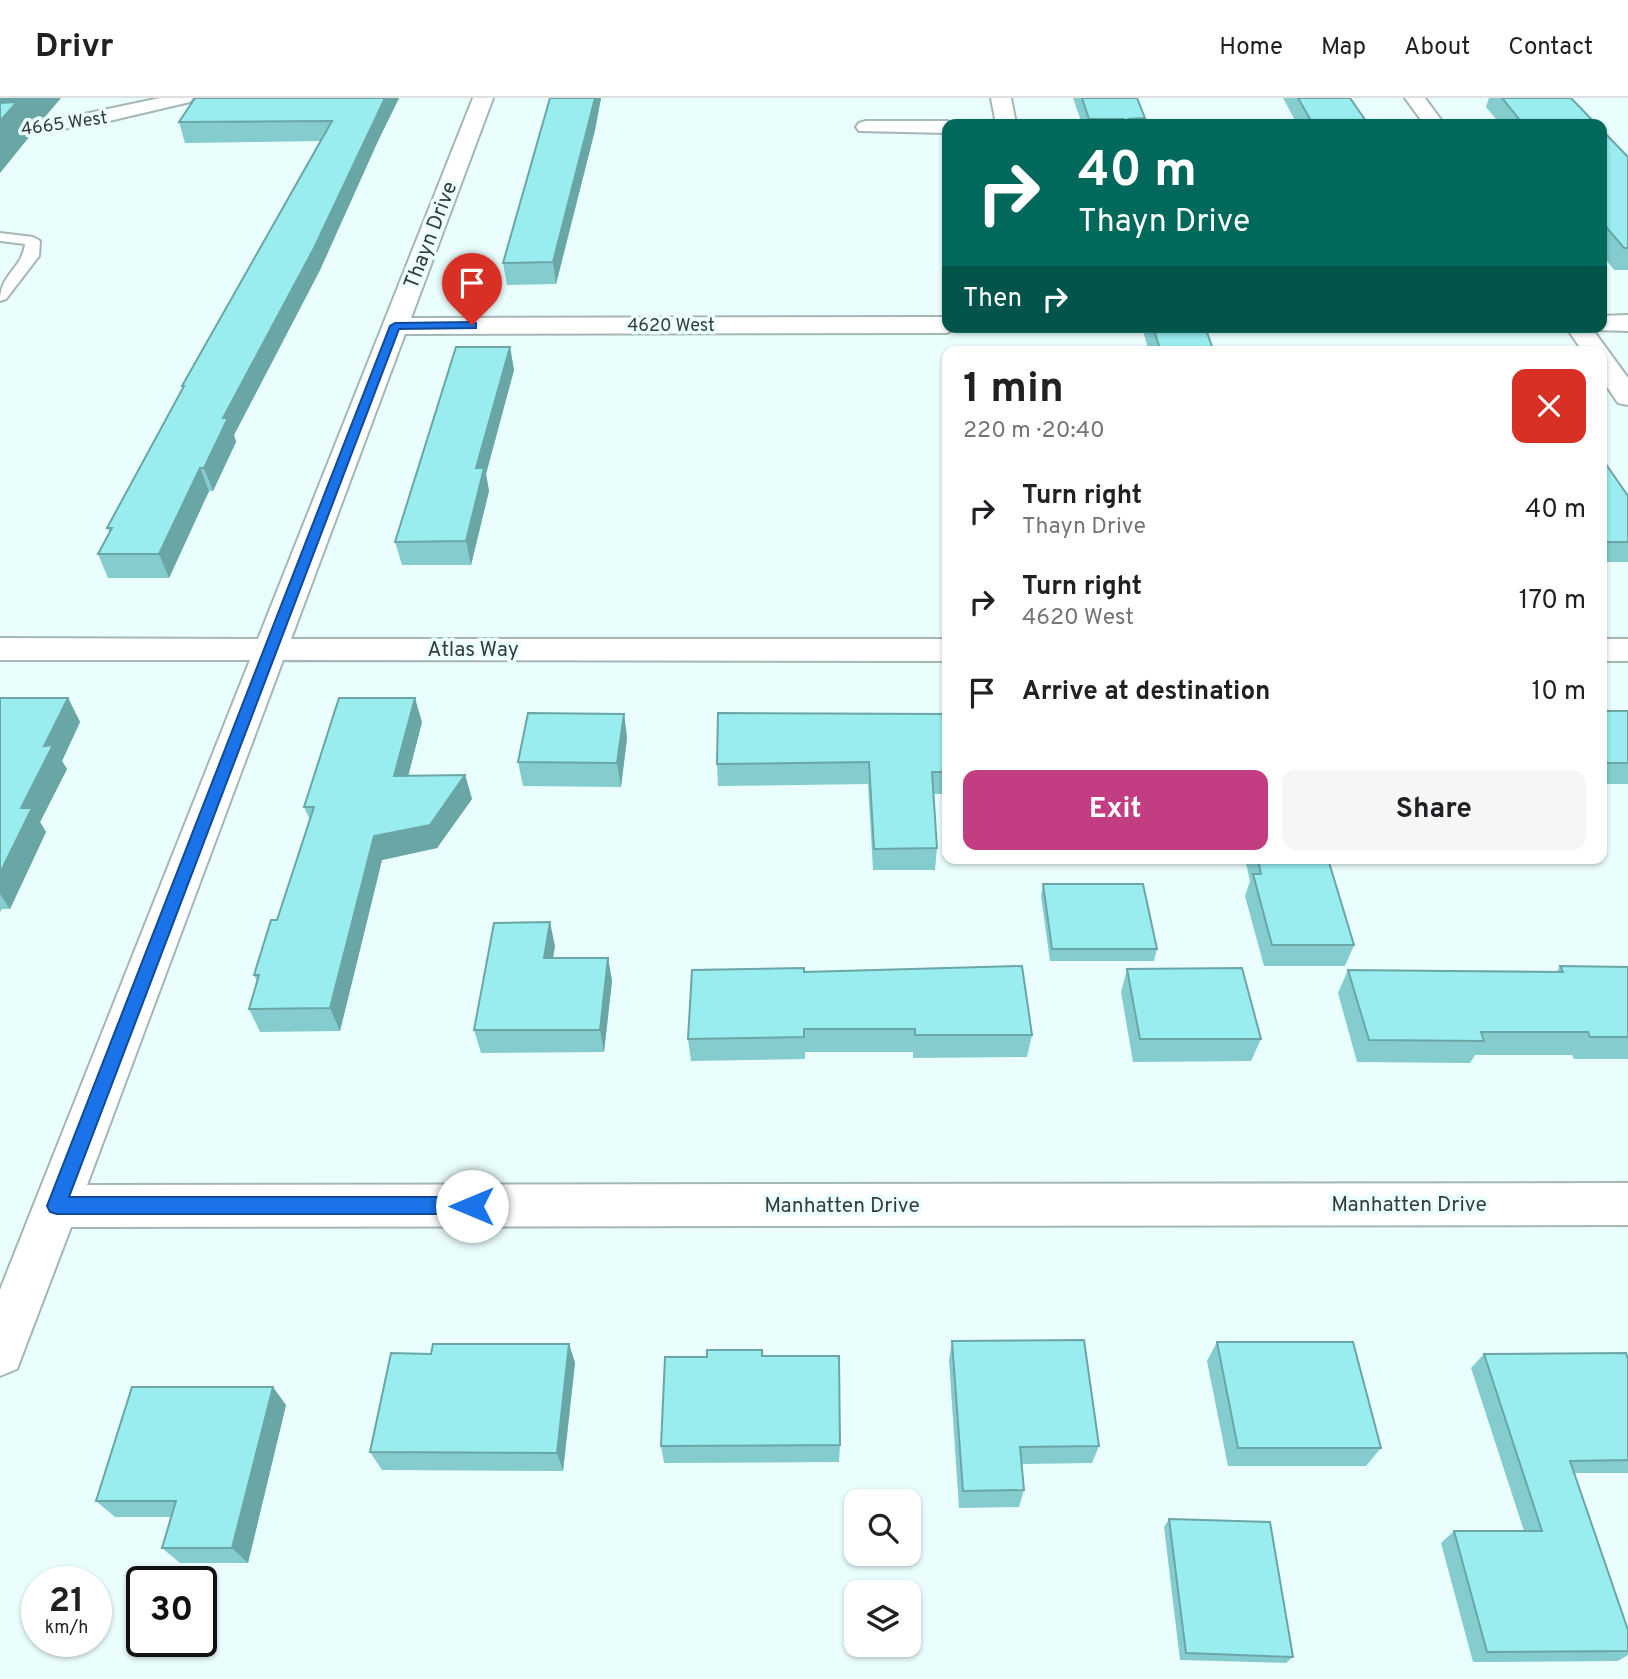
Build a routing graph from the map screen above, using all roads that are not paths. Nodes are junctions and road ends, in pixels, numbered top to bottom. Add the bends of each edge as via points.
1 (483, 98) edge
2 (1000, 98) edge
3 (1415, 98) edge
4 (172, 99) edge
5 (1005, 119) edge
6 (1430, 119) edge
7 (866, 127) dead end
8 (942, 127) edge
9 (0, 131) edge
10 (0, 237) edge
11 (0, 296) edge
12 (1607, 324) edge
13 (1628, 324) edge
14 (942, 325) edge
15 (395, 326) junction
16 (1607, 367) edge
17 (1628, 397) edge
18 (0, 649) edge
19 (271, 649) junction
20 (942, 650) edge
21 (1607, 650) edge
22 (1628, 650) edge
23 (1628, 1204) edge
24 (57, 1206) junction
25 (0, 1352) edge

1 - 15 street, Thayn Drive
2 - 5 street
3 - 6 street
4 - 9 street, 4665 West via 86,122
7 - 8 street
10 - 11 lane via 33,241 31,256
12 - 13 street
14 - 15 street, 4620 West
15 - 19 street, Thayn Drive
16 - 17 street
18 - 19 street, Atlas Way
19 - 20 street, Atlas Way
19 - 24 street, Thayn Drive
21 - 22 street
23 - 24 street, Manhatten Drive
24 - 25 street, Thayn Drive

